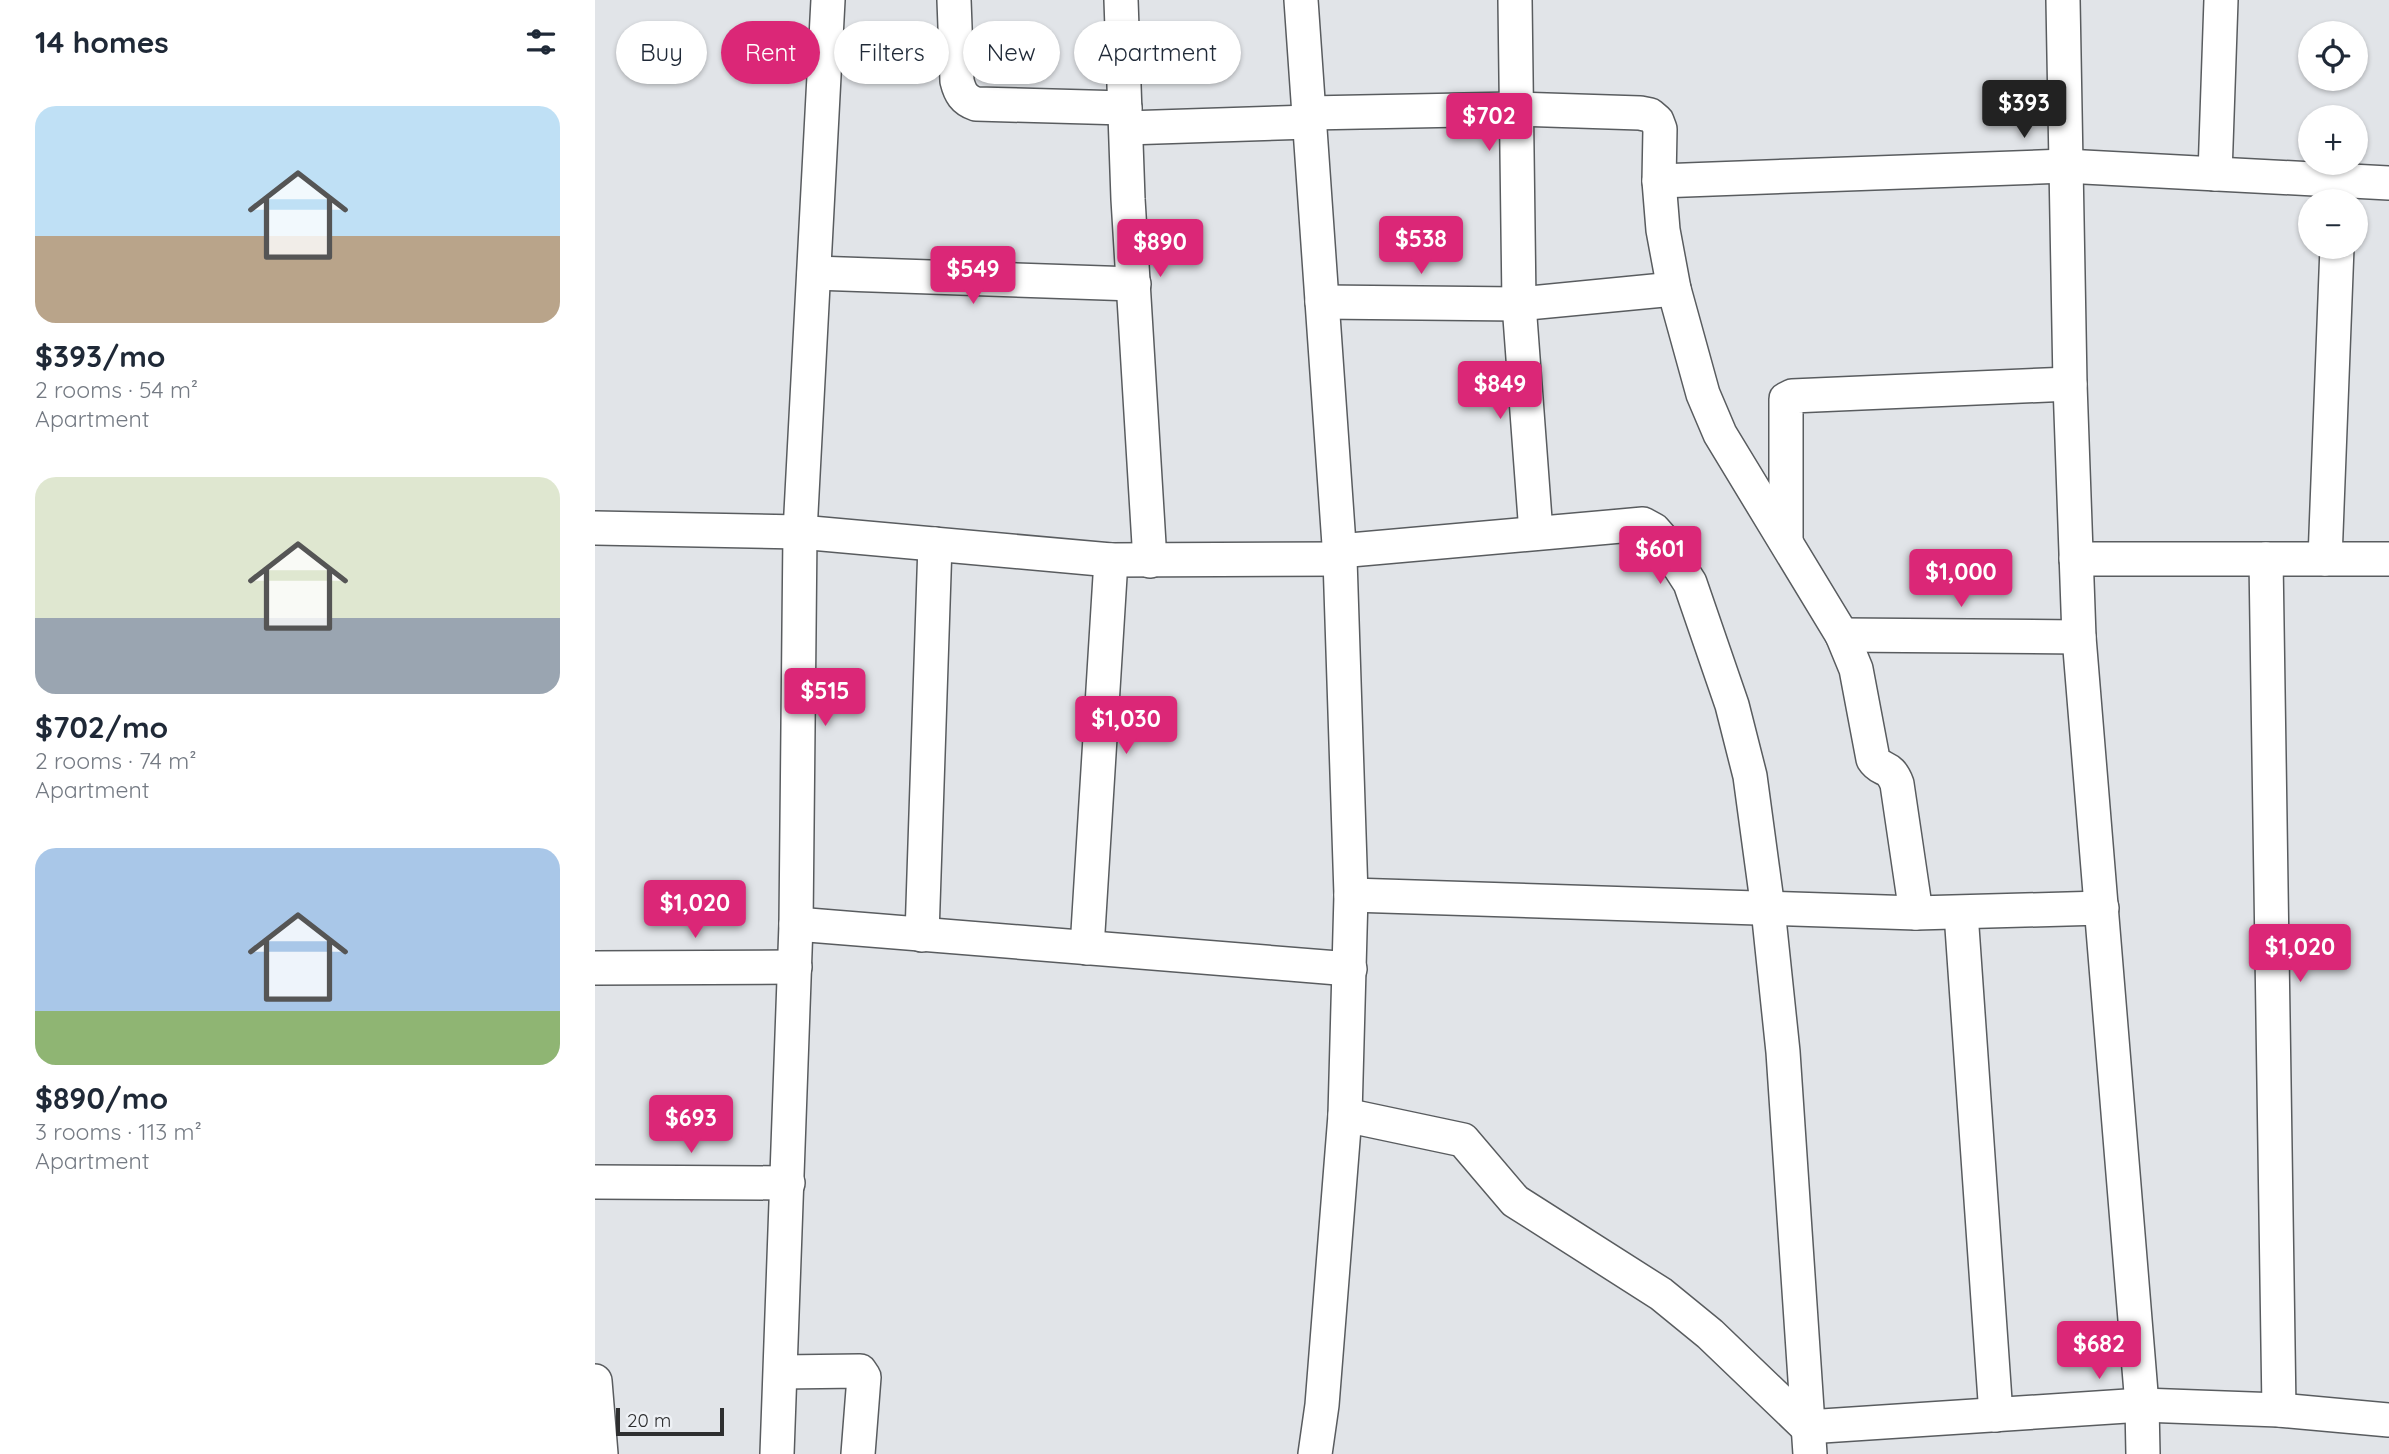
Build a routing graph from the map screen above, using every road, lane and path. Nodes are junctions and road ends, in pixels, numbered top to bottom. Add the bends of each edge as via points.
1 (828, 0) edge
2 (954, 0) edge
3 (1121, 0) edge
4 (1301, 0) edge
5 (1515, 0) edge
6 (2063, 0) edge
7 (2221, 0) edge
8 (1515, 109) junction
9 (1125, 118) junction
10 (1310, 118) junction
11 (2065, 166) junction
12 (2215, 174) junction
13 (1659, 181) junction
14 (2389, 183) edge
15 (2324, 189) edge
16 (2352, 189) edge
17 (2337, 259) edge
18 (814, 273) junction
19 (1134, 284) junction
20 (1674, 289) junction
21 (1322, 302) junction
22 (1519, 304) junction
23 (2070, 384) junction
24 (595, 527) edge
25 (800, 532) junction
26 (1536, 533) junction
27 (1786, 541) junction
28 (935, 544) junction
29 (1340, 555) junction
30 (2076, 559) junction
31 (2266, 559) junction
32 (2325, 559) junction
33 (2389, 559) edge
34 (1111, 560) junction
35 (1150, 561) junction
36 (1842, 635) junction
37 (2079, 637) junction
38 (1352, 895) junction
39 (2102, 908) junction
40 (1768, 909) junction
41 (1916, 913) junction
42 (1961, 913) junction
43 (796, 924) junction
44 (922, 934) junction
45 (1087, 948) junction
46 (795, 967) junction
47 (595, 968) edge
48 (1350, 969) junction
49 (1345, 1115) junction
50 (595, 1182) edge
51 (787, 1183) junction
52 (781, 1372) junction
53 (595, 1381) edge
54 (2142, 1405) junction
55 (2279, 1410) junction
56 (1996, 1415) junction
57 (2389, 1420) edge
58 (1809, 1440) edge
59 (601, 1454) edge
60 (777, 1454) edge
61 (858, 1454) edge
62 (1315, 1454) edge
63 (2143, 1454) edge

1 - 18 street
2 - 9 street via 957,81 968,101
3 - 9 street
4 - 10 street
5 - 8 street
6 - 11 street
7 - 12 street
8 - 10 street
8 - 13 street via 1650,115 1660,130
8 - 22 street
9 - 10 street
9 - 19 street
10 - 21 street
11 - 12 street
11 - 13 street
11 - 23 street
12 - 15 street
13 - 20 street
14 - 16 street
17 - 32 street
18 - 19 street
18 - 25 street
19 - 35 street
20 - 22 street
20 - 27 street via 1712,419
21 - 22 street
21 - 29 street
22 - 26 street
23 - 27 street via 1786,399
23 - 30 street
24 - 25 street
25 - 28 street
25 - 43 street
26 - 29 street
26 - 40 street via 1643,524 1661,538 1690,583 1732,705 1750,776
27 - 36 street
28 - 34 street
28 - 44 street
29 - 35 street
29 - 38 street
30 - 31 street
30 - 37 street
31 - 32 street
31 - 55 street
32 - 33 street
34 - 35 street
34 - 45 street
36 - 37 street
36 - 41 street via 1856,669 1873,759 1890,769 1897,783
37 - 39 street
38 - 40 street
38 - 48 street
39 - 42 street
39 - 54 street
40 - 41 street
40 - 58 street via 1783,1052
41 - 42 street
42 - 56 street
43 - 44 street
43 - 46 street
44 - 45 street
45 - 48 street
46 - 47 street
46 - 51 street
48 - 49 street
49 - 58 street via 1463,1140 1515,1201 1661,1294 1710,1334
49 - 62 street
50 - 51 street
51 - 52 street
52 - 60 street
52 - 61 street via 860,1371 864,1377
53 - 59 street
54 - 55 street
54 - 56 street
54 - 63 street
55 - 57 street
56 - 58 street

